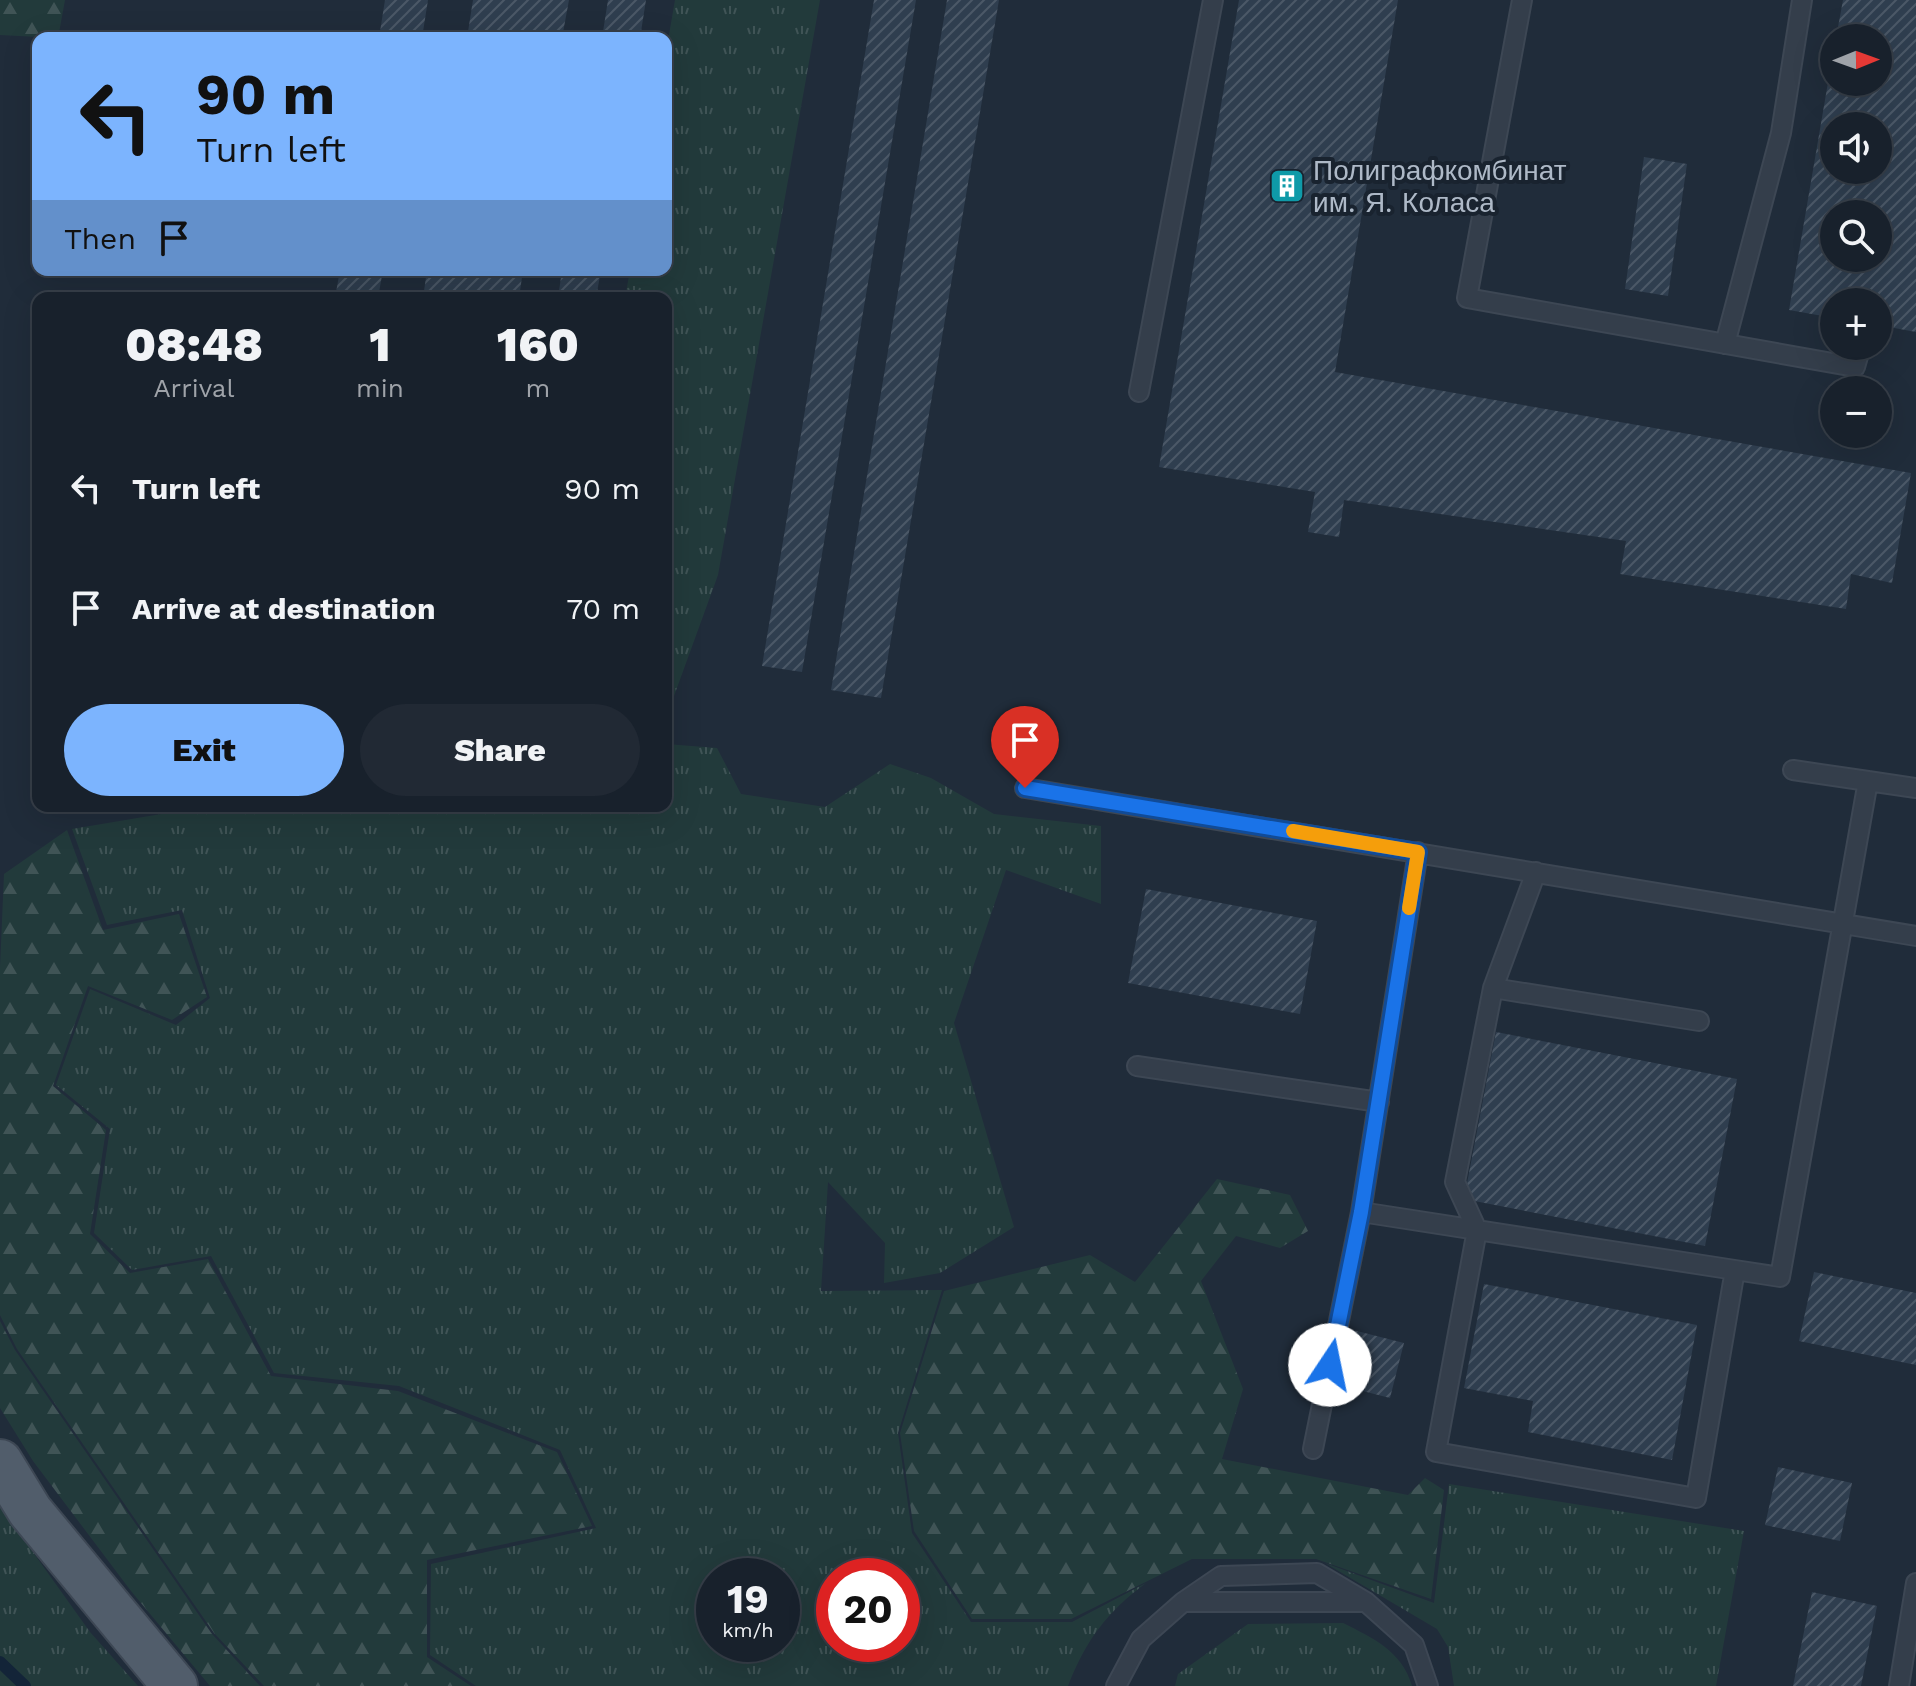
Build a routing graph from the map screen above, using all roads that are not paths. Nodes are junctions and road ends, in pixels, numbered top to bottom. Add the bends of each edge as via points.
1 (1213, 0) edge
2 (1522, 0) edge
3 (1802, 0) edge
4 (1725, 344) junction
5 (1857, 360) edge
6 (1139, 392) dead end
7 (1793, 770) dead end
8 (1868, 781) junction
9 (1025, 788) dead end
10 (1916, 788) edge
11 (1418, 852) junction
12 (1536, 872) junction
13 (1845, 925) junction
14 (1916, 936) edge
15 (1493, 988) junction
16 (1699, 1021) dead end
17 (1137, 1066) dead end
18 (1379, 1102) junction
19 (1361, 1212) junction
20 (1477, 1230) junction
21 (1735, 1270) junction
22 (1313, 1449) dead end
23 (0, 1462) edge
24 (1916, 1583) edge
25 (1183, 1602) junction
26 (1366, 1602) junction
27 (1912, 1634) edge
28 (175, 1686) edge
29 (1116, 1686) edge
30 (1428, 1686) edge
31 (1899, 1686) edge

1 - 6 lane
2 - 4 lane via 1467,298
3 - 4 lane via 1781,133
4 - 5 lane via 1855,367
7 - 8 lane
8 - 10 lane
8 - 13 lane
9 - 11 lane
11 - 12 lane
11 - 18 lane
12 - 13 lane
12 - 15 lane
13 - 14 lane
13 - 21 lane via 1780,1277
15 - 16 lane
15 - 20 lane via 1455,1182
17 - 18 lane
18 - 19 lane
19 - 20 lane
19 - 22 lane
20 - 21 lane
20 - 21 lane via 1436,1452 1696,1498
23 - 28 main road via 30,1511
24 - 27 lane
25 - 26 lane
25 - 26 lane via 1221,1576 1317,1573
25 - 29 lane via 1141,1639
26 - 30 lane via 1414,1645
27 - 31 lane

